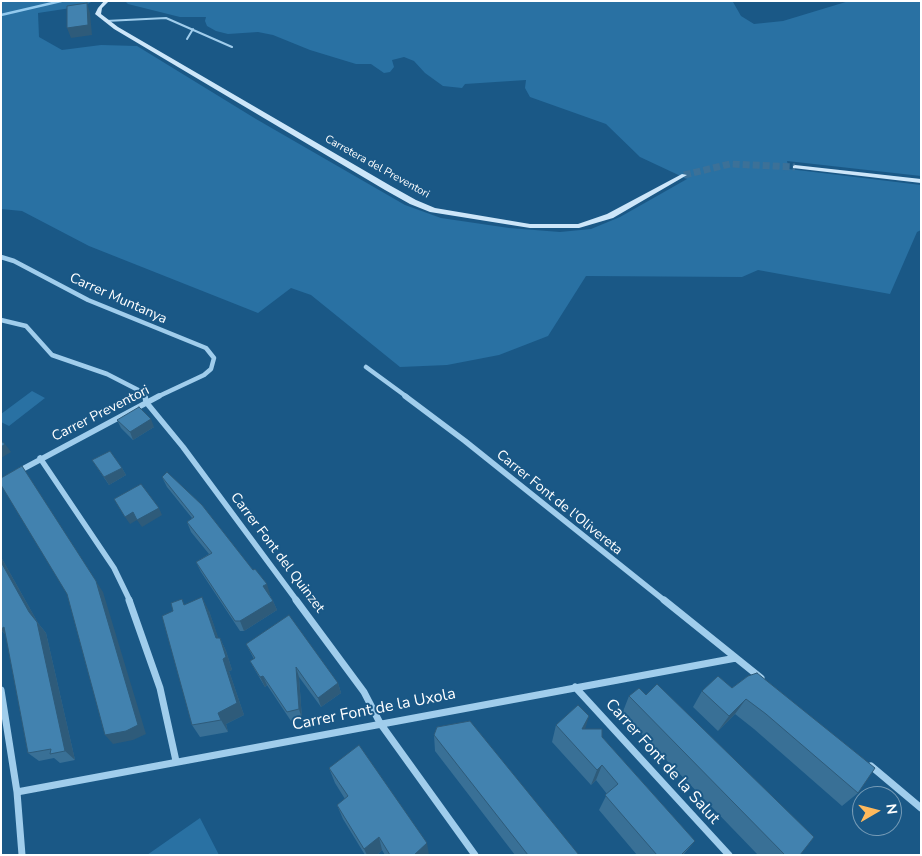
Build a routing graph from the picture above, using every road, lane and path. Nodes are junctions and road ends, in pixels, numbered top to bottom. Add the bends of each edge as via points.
1 (107, 1) edge
2 (106, 21) junction
3 (193, 29) junction
4 (187, 39) dead end
5 (232, 47) dead end
6 (795, 168) tunnel mouth
7 (684, 174) tunnel mouth
8 (921, 181) edge
9 (1, 257) edge
10 (1, 320) edge
11 (366, 367) dead end
12 (211, 369) joint
13 (146, 402) junction
14 (40, 458) junction
15 (9, 476) edge
16 (736, 658) junction
17 (765, 681) edge
18 (575, 687) junction
19 (1, 690) edge
20 (380, 723) junction
21 (861, 757) edge
22 (176, 762) junction
23 (17, 792) junction
24 (921, 808) edge
25 (22, 855) edge
26 (475, 855) edge
27 (729, 855) edge

1 - 2 street via 98,14
2 - 3 lane via 166,18
2 - 7 street, Carretera del Preventori via 388,188 433,210 530,226 579,226 610,216
3 - 4 lane
3 - 5 lane
6 - 8 street
9 - 12 street, Carrer Muntanya via 88,300 206,348 214,358
10 - 13 street, Carrer Font del Quinzet via 26,326 52,355 115,378 144,393
11 - 16 street, Carrer Font de l'Olivereta via 465,441
12 - 13 street, Carrer Preventori
13 - 14 street, Carrer Preventori
13 - 20 street, Carrer Font del Quinzet via 183,447 364,692
14 - 15 street, Carrer Preventori
14 - 22 street via 114,568 135,612 160,688
16 - 17 street, Carrer Font de l'Olivereta
16 - 18 street, Carrer Font de la Uxola
18 - 20 street, Carrer Font de la Uxola
18 - 27 street, Carrer Font de la Salut
19 - 23 street
20 - 22 street, Carrer Font de la Uxola
20 - 26 street, Carrer Font del Quinzet
21 - 24 street
22 - 23 street, Carrer Font de la Uxola
23 - 25 street

